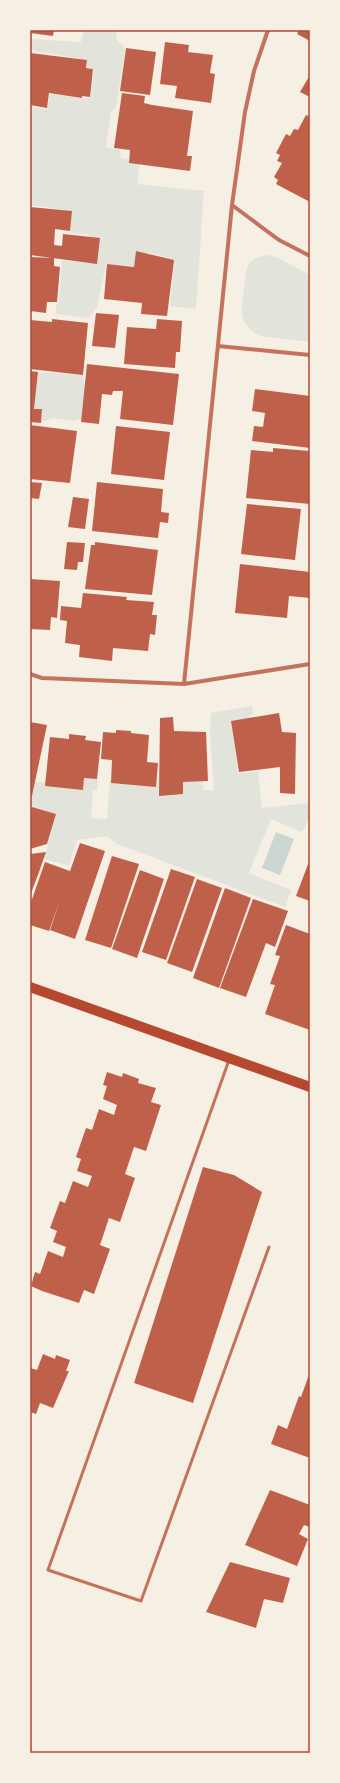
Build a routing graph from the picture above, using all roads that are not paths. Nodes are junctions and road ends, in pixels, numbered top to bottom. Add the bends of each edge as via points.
1 (268, 30) edge
2 (232, 205) junction
3 (310, 256) edge
4 (218, 346) junction
5 (310, 355) edge
6 (310, 664) edge
7 (30, 674) edge
8 (184, 684) junction
9 (30, 987) edge
10 (229, 1058) junction
11 (310, 1087) edge
12 (269, 1246) dead end

1 - 2 street via 254,71 245,112
2 - 3 street via 279,240
2 - 4 street
4 - 5 street
4 - 8 street
6 - 8 street
7 - 8 street via 42,678
9 - 10 main road
10 - 11 main road
10 - 12 lane via 48,1570 141,1601

